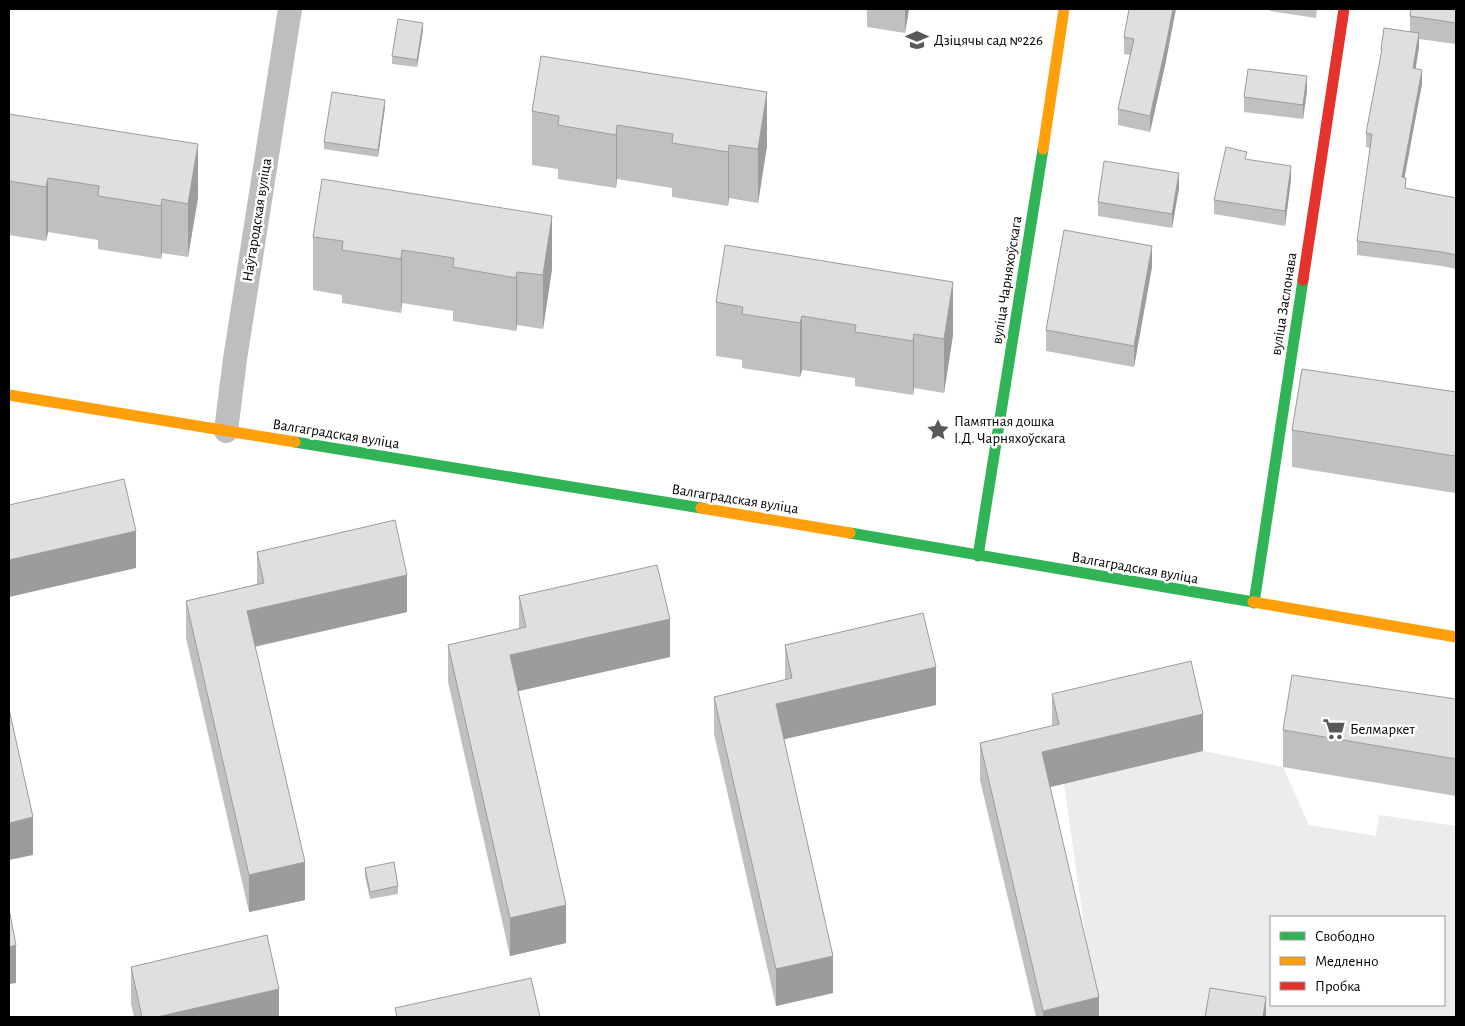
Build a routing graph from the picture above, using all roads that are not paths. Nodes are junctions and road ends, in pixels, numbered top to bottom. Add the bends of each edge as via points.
1 (290, 9) edge
2 (1064, 9) edge
3 (1344, 9) edge
4 (9, 395) edge
5 (226, 431) junction
6 (978, 556) junction
7 (1254, 603) junction
8 (1456, 637) edge

1 - 5 street, Наўгародская вуліца
2 - 6 main road, вуліца Чарняхоўскага
3 - 7 main road, вуліца Заслонава
4 - 5 main road, Валгаградская вуліца
5 - 6 main road, Валгаградская вуліца
6 - 7 main road, Валгаградская вуліца
7 - 8 main road, Валгаградская вуліца

